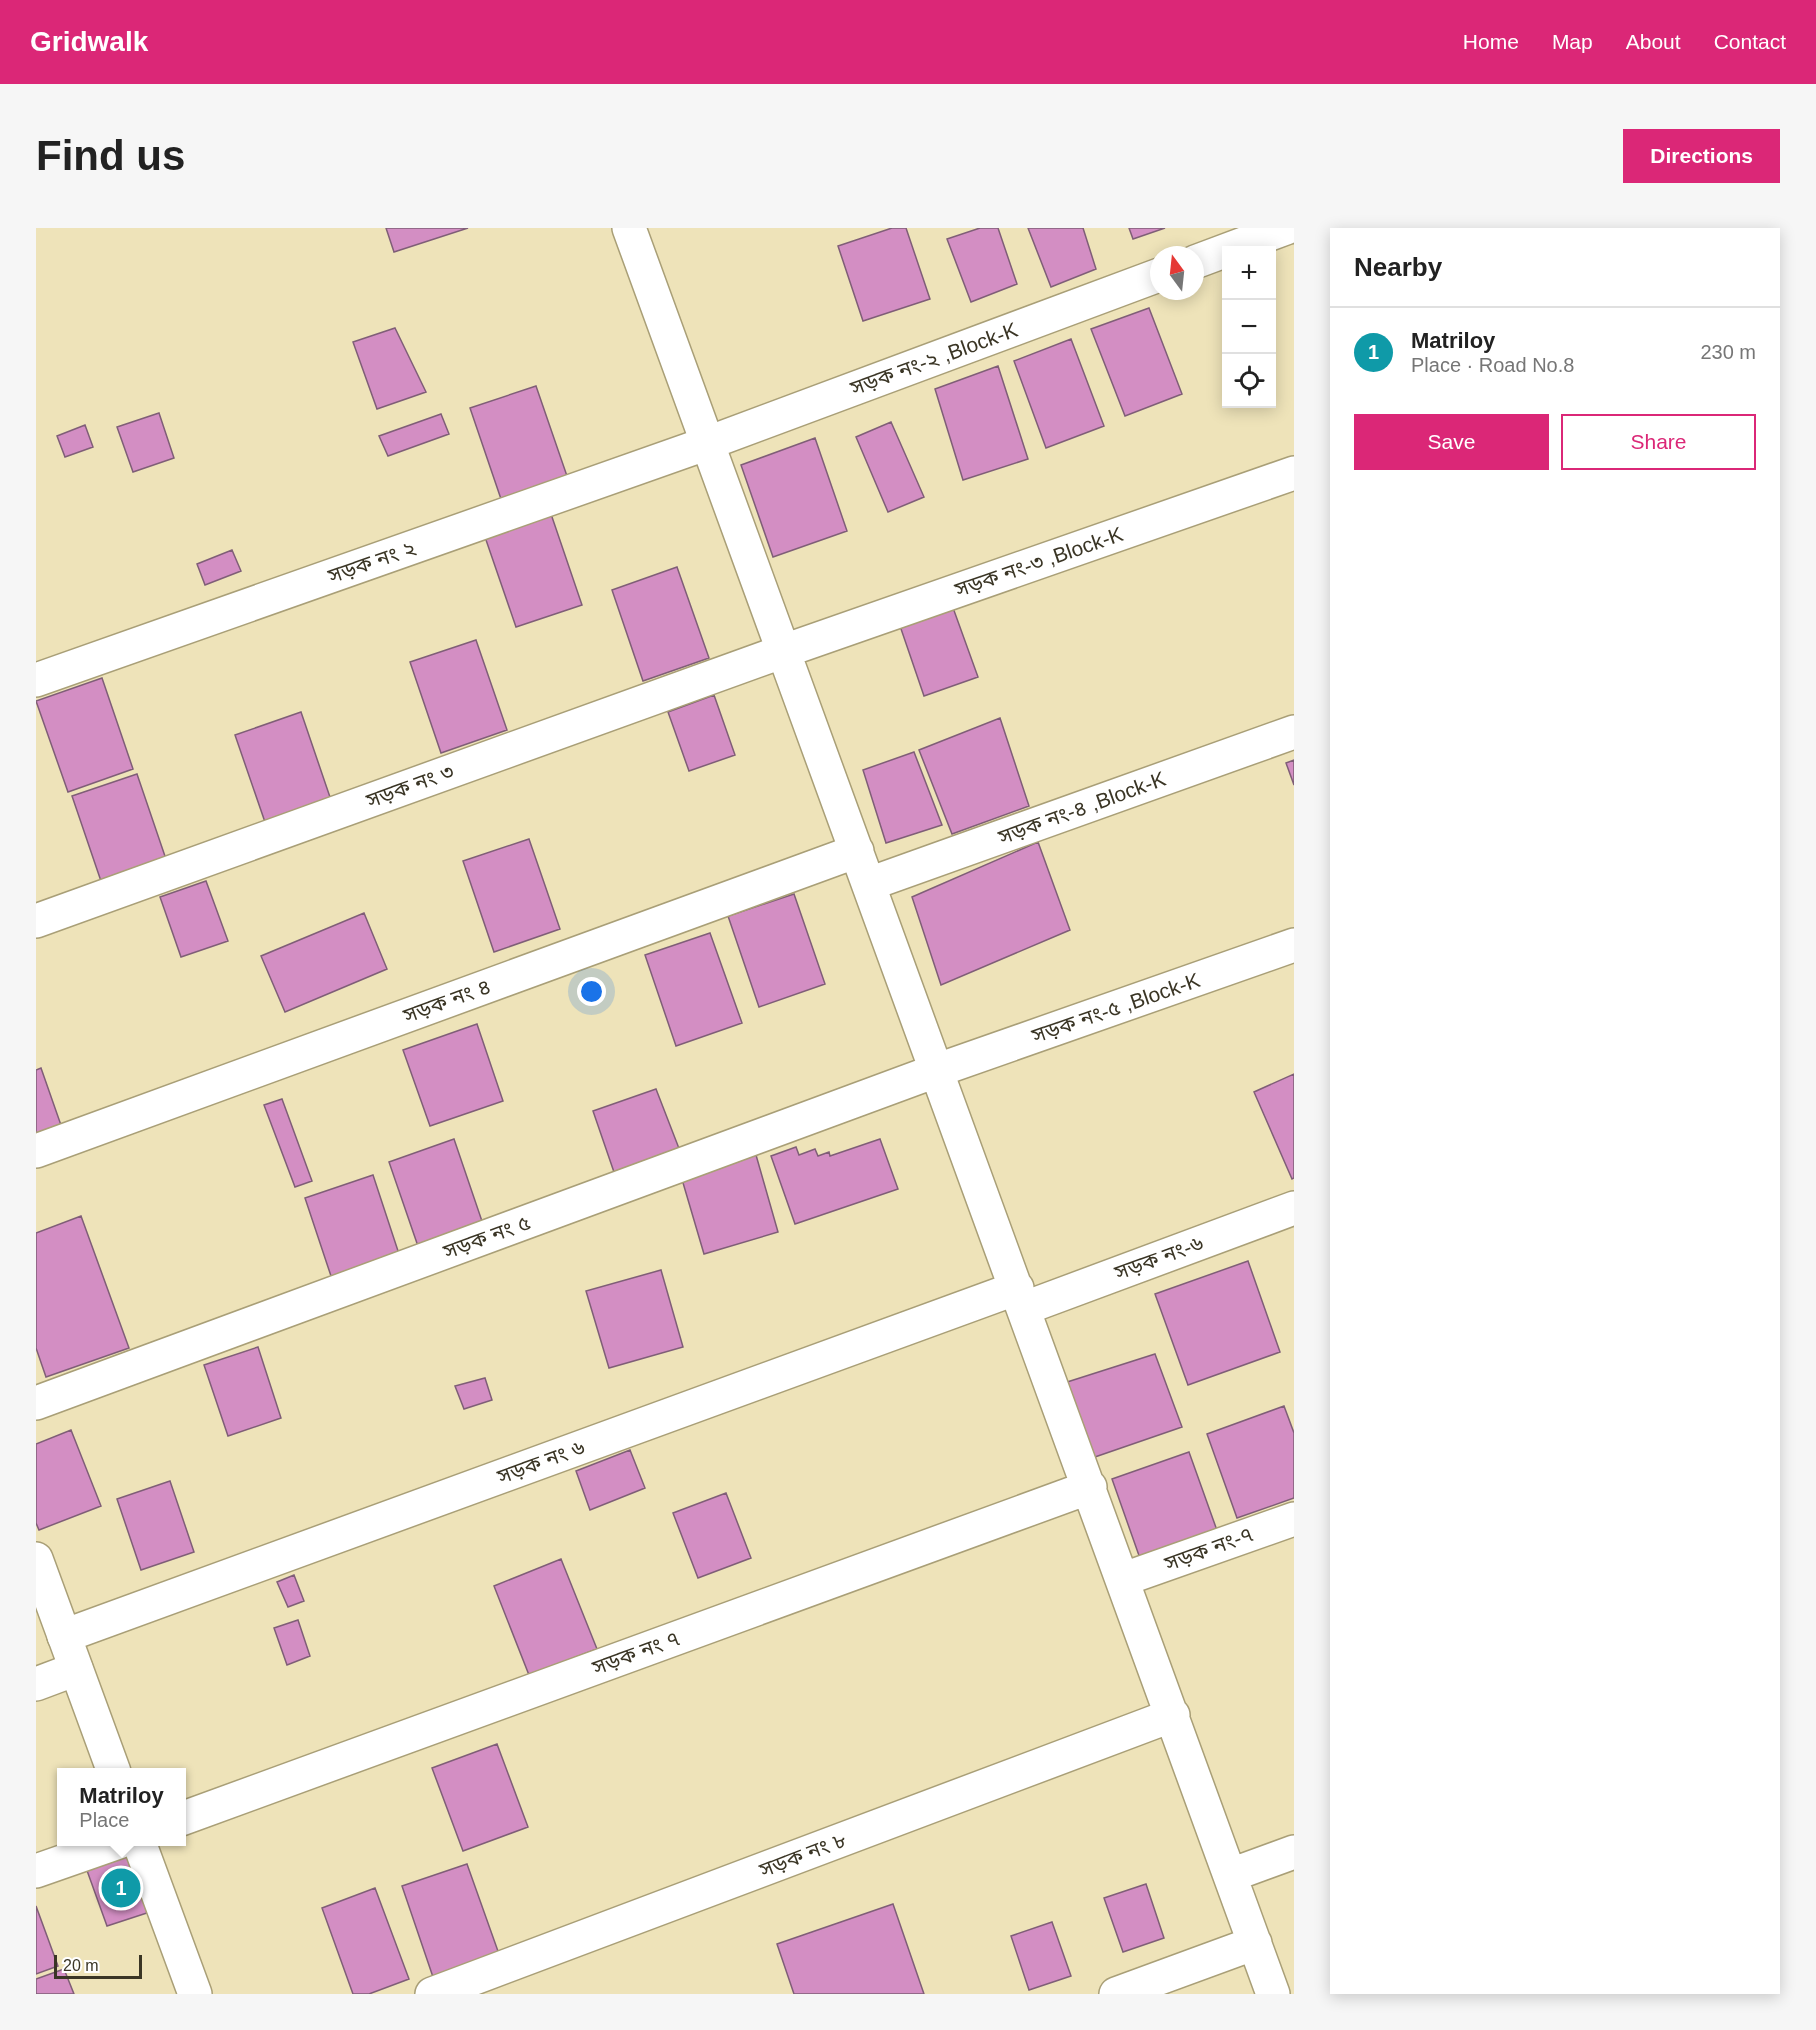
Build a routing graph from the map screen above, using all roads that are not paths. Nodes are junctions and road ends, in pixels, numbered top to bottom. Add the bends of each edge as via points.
1 (1286, 228) edge
2 (638, 231) edge
3 (1204, 259) edge
4 (1150, 278) edge
5 (708, 444) junction
6 (1294, 473) edge
7 (784, 651) junction
8 (36, 680) edge
9 (1294, 732) edge
10 (857, 851) junction
11 (870, 884) junction
12 (36, 921) edge
13 (1294, 945) edge
14 (938, 1070) junction
15 (36, 1151) edge
16 (1294, 1208) edge
17 (1021, 1298) junction
18 (36, 1403) edge
19 (1090, 1487) junction
20 (1294, 1519) edge
21 (36, 1559) edge
22 (1124, 1579) junction
23 (64, 1636) junction
24 (76, 1669) junction
25 (36, 1683) edge
26 (1173, 1715) junction
27 (112, 1768) edge
28 (186, 1817) edge
29 (108, 1846) edge
30 (140, 1846) edge
31 (1294, 1852) edge
32 (36, 1871) edge
33 (1231, 1875) junction
34 (1255, 1943) junction
35 (195, 1994) edge
36 (432, 1994) edge
37 (1116, 1994) edge
38 (1273, 1994) edge

1 - 3 street
2 - 5 street
4 - 5 street, সড়ক নং-২ ,Block-K
5 - 7 street
5 - 8 street, সড়ক নং ২
6 - 7 street, সড়ক নং-৩ ,Block-K
7 - 10 street
7 - 12 street, সড়ক নং ৩
9 - 11 street, সড়ক নং-৪ ,Block-K
10 - 11 street
10 - 15 street, সড়ক নং ৪
11 - 14 street
13 - 14 street, সড়ক নং-৫ ,Block-K
14 - 17 street
14 - 18 street, সড়ক নং ৫
16 - 17 street, সড়ক নং-৬
17 - 19 street
17 - 23 street, সড়ক নং ৬
19 - 22 street
19 - 28 street, সড়ক নং ৭
20 - 22 street, সড়ক নং-৭
21 - 23 street
22 - 26 street
23 - 24 street
24 - 25 street
24 - 27 street
26 - 33 street
26 - 36 street, সড়ক নং ৮
29 - 32 street
30 - 35 street
31 - 33 street
33 - 34 street
34 - 37 street
34 - 38 street

